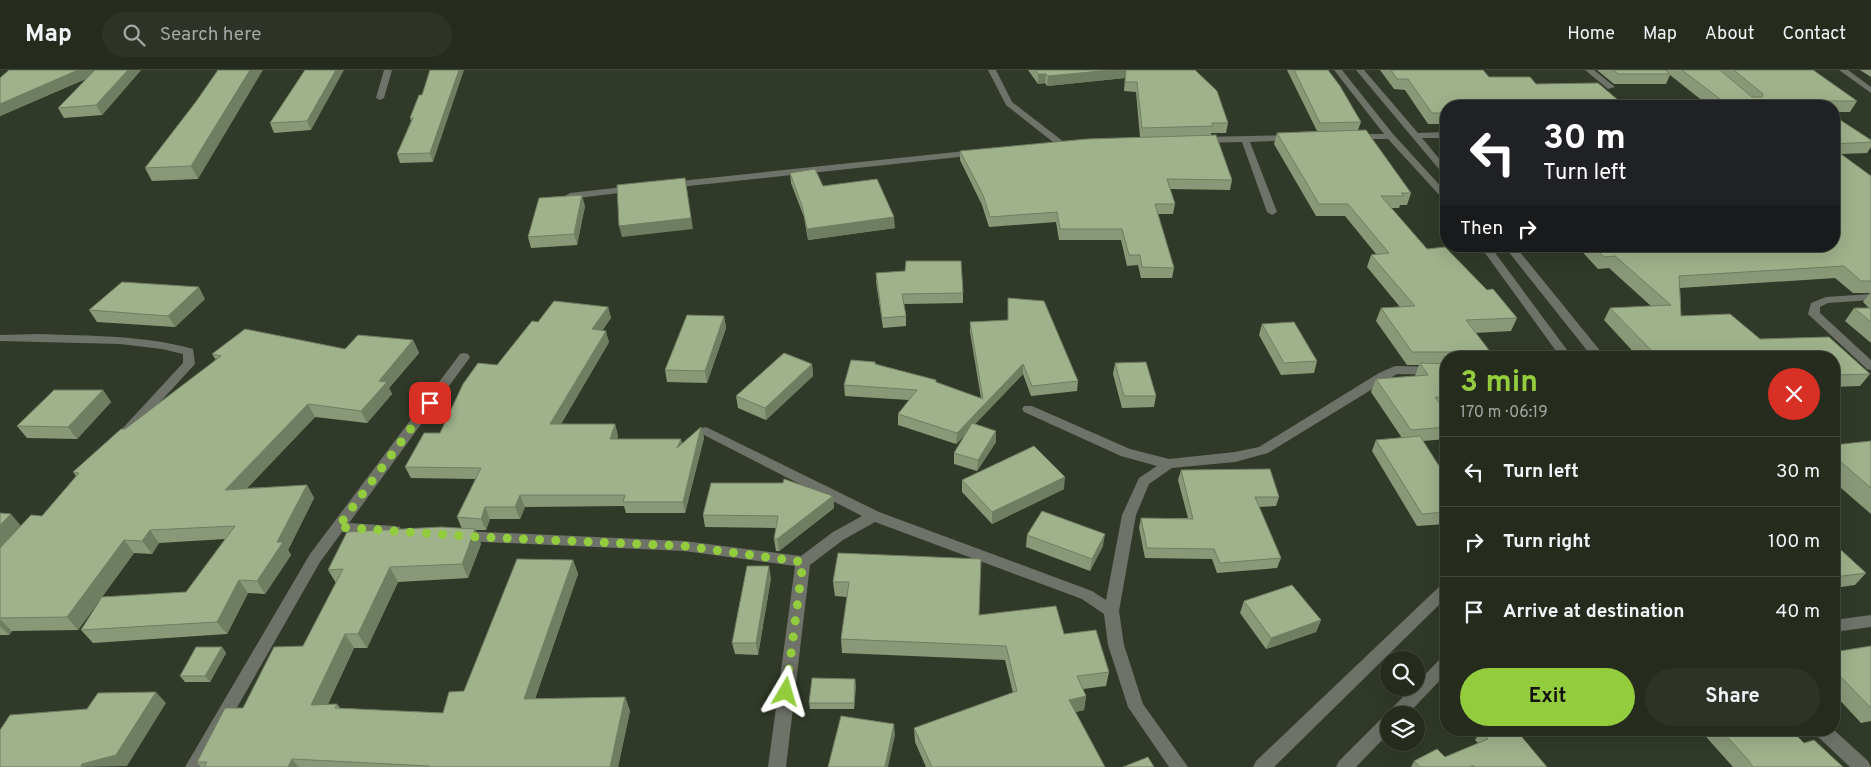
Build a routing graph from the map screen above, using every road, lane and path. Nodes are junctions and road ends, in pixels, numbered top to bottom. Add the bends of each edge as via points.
1 (388, 70) edge
2 (992, 70) edge
3 (1338, 70) edge
4 (1360, 70) edge
5 (1589, 70) edge
6 (1843, 70) edge
7 (1611, 87) dead end
8 (1871, 91) edge
9 (380, 98) dead end
10 (1440, 135) edge
11 (1390, 136) junction
12 (1414, 136) junction
13 (1342, 137) edge
14 (1303, 138) edge
15 (1244, 139) junction
16 (1196, 140) edge
17 (1042, 146) edge
18 (984, 152) edge
19 (1440, 165) edge
20 (659, 186) edge
21 (639, 188) edge
22 (1440, 190) edge
23 (570, 196) edge
24 (1272, 212) dead end
25 (1489, 252) edge
26 (1514, 252) edge
27 (1871, 297) edge
28 (0, 338) edge
29 (1562, 351) edge
30 (1594, 351) edge
31 (464, 357) dead end
32 (1871, 366) edge
33 (1440, 371) edge
34 (1028, 409) dead end
35 (706, 431) dead end
36 (115, 442) edge
37 (1169, 464) junction
38 (874, 516) junction
39 (338, 527) junction
40 (413, 532) edge
41 (450, 535) edge
42 (803, 562) junction
43 (1440, 595) edge
44 (1111, 611) junction
45 (1871, 621) edge
46 (1840, 625) edge
47 (1440, 670) edge
48 (1405, 706) edge
49 (1380, 731) edge
50 (1828, 736) edge
51 (194, 767) edge
52 (777, 767) edge
53 (1179, 767) edge
54 (1262, 767) edge
55 (1345, 767) edge
56 (1862, 767) edge

1 - 9 street
2 - 17 street via 1009,103 1066,144
3 - 11 street
4 - 12 street
5 - 7 street
6 - 8 street
10 - 12 street
11 - 13 street
11 - 22 street
12 - 19 street
14 - 15 street
15 - 16 street
15 - 24 street
18 - 20 street
21 - 23 street
25 - 29 street
26 - 30 street
27 - 32 street via 1826,300 1815,305 1814,314
28 - 36 street via 122,340 168,345 189,352 189,364
31 - 39 street
33 - 37 street via 1395,370 1263,450 1235,457
34 - 37 street via 1126,453
35 - 38 street
37 - 44 street via 1144,481 1129,515
38 - 42 street via 838,536
38 - 44 street via 1087,595
39 - 40 street
39 - 51 street via 315,558
41 - 42 street via 684,546
42 - 52 street
43 - 54 street
44 - 53 street via 1116,645 1136,707
45 - 46 street
47 - 48 street
49 - 55 street
50 - 56 street

